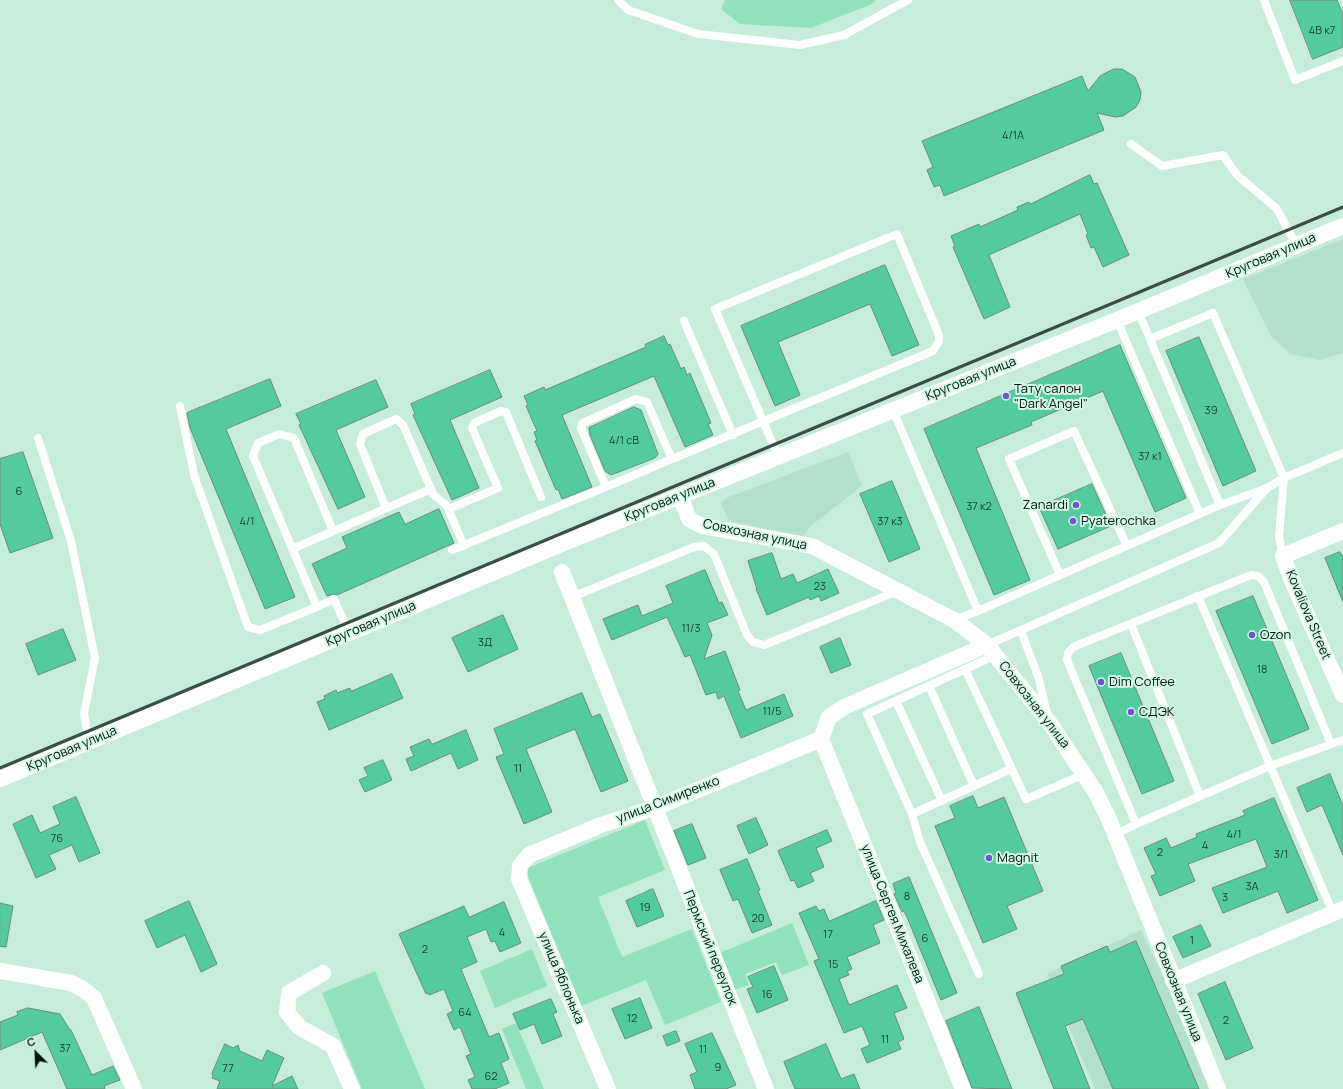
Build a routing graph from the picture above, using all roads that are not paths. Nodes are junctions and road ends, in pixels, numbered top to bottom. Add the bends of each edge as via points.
1 (618, 0) edge
2 (908, 0) edge
3 (1264, 0) edge
4 (1343, 61) edge
5 (1131, 144) dead end
6 (1343, 226) edge
7 (1296, 245) junction
8 (1138, 311) junction
9 (1117, 320) junction
10 (684, 321) dead end
11 (1150, 339) junction
12 (180, 406) dead end
13 (893, 410) junction
14 (764, 423) junction
15 (733, 435) junction
16 (38, 438) dead end
17 (1343, 453) edge
18 (778, 456) junction
19 (672, 459) junction
20 (1284, 478) junction
21 (606, 487) junction
22 (1267, 488) junction
23 (431, 489) junction
24 (680, 496) junction
25 (541, 497) dead end
26 (1220, 505) junction
27 (386, 508) junction
28 (449, 510) junction
29 (1200, 514) junction
30 (333, 531) junction
31 (1343, 531) edge
32 (464, 546) junction
33 (1127, 546) junction
34 (292, 549) junction
35 (452, 550) dead end
36 (1283, 556) junction
37 (562, 572) dead end
38 (1060, 575) junction
39 (900, 590) junction
40 (1198, 596) junction
41 (572, 597) junction
42 (317, 607) junction
43 (978, 611) junction
44 (954, 620) junction
45 (1131, 624) junction
46 (1021, 631) junction
47 (349, 633) junction
48 (992, 650) junction
49 (965, 669) junction
50 (929, 686) junction
51 (1343, 695) edge
52 (896, 700) junction
53 (1049, 722) junction
54 (821, 740) junction
55 (1343, 740) edge
56 (89, 742) junction
57 (1331, 744) junction
58 (1270, 766) junction
59 (1011, 769) junction
60 (1085, 774) junction
61 (0, 779) edge
62 (974, 786) junction
63 (1200, 796) junction
64 (942, 801) junction
65 (654, 808) junction
66 (912, 814) junction
67 (1136, 824) junction
68 (1115, 835) junction
69 (520, 866) joint
70 (1338, 911) edge
71 (0, 971) edge
72 (323, 973) dead end
73 (979, 974) dead end
74 (1173, 981) junction
75 (134, 1089) edge
76 (352, 1089) edge
77 (608, 1089) edge
78 (766, 1089) edge
79 (963, 1089) edge
80 (1218, 1089) edge

1 - 2 lane via 628,10 698,34 800,45 844,35
3 - 4 lane via 1295,80
5 - 7 lane via 1162,166 1223,155 1237,175 1277,209
6 - 7 street, Круговая улица
7 - 8 street, Круговая улица
8 - 9 street, Круговая улица
8 - 11 lane
9 - 13 street, Круговая улица
9 - 29 lane
10 - 15 lane
11 - 20 lane via 1213,313
11 - 26 lane
12 - 42 lane via 194,475 248,627 260,630
13 - 18 street, Круговая улица
13 - 43 lane
14 - 14 lane via 937,347 939,335 897,234 715,308
14 - 15 lane
14 - 18 lane
15 - 19 lane
16 - 56 lane via 71,541 95,658 84,714
17 - 20 lane
18 - 24 street, Круговая улица
19 - 21 lane
19 - 21 lane via 647,402 636,399 587,420 581,428
20 - 22 lane
20 - 36 lane via 1279,537
21 - 32 lane
22 - 26 lane
22 - 46 lane via 1219,543
23 - 27 lane
23 - 27 lane via 403,425 396,419 363,434 360,444
23 - 28 lane
24 - 39 street, Совхозная улица via 689,519 702,526 812,546
24 - 47 street, Круговая улица
25 - 28 lane via 506,412 501,412 474,423 472,428 498,488
26 - 29 lane
27 - 30 lane
28 - 32 lane
29 - 33 lane
30 - 34 lane
30 - 34 lane via 294,438 279,434 258,443 253,456
31 - 36 street
32 - 35 lane
33 - 38 lane
33 - 38 lane via 1074,431 1009,459
34 - 42 lane
36 - 51 street, Kovaliova Street
37 - 41 street, Пермский переулок
38 - 43 lane
39 - 41 lane via 764,645 753,642 747,634 714,554 704,546 694,547
39 - 44 street, Совхозная улица
40 - 45 lane
40 - 57 lane via 1251,575 1258,576 1264,582
40 - 58 lane
41 - 65 street, Пермский переулок
42 - 47 lane via 334,599
43 - 44 lane
44 - 48 street, Совхозная улица
45 - 63 lane
45 - 67 lane via 1073,647 1068,653 1067,660
46 - 48 lane
46 - 53 lane via 1039,678
47 - 56 street, Круговая улица
48 - 49 lane
48 - 53 street, Совхозная улица
48 - 54 street via 844,707 829,717
49 - 50 lane
49 - 59 lane
50 - 52 lane
50 - 62 lane
52 - 64 lane
52 - 66 lane via 867,714
53 - 60 street, Совхозная улица
54 - 65 street, улица Симиренко
54 - 79 street, улица Сергея Михалева
55 - 57 lane
56 - 61 street, Круговая улица
57 - 58 lane
58 - 63 lane
58 - 70 lane
59 - 60 lane via 1026,799
59 - 62 lane
60 - 68 street, Совхозная улица
62 - 64 lane
63 - 67 lane
64 - 66 lane
65 - 69 street, улица Симиренко via 601,825 528,855
65 - 78 street, Пермский переулок
66 - 73 lane via 920,842
67 - 68 lane
68 - 74 street, Совхозная улица
69 - 77 street, улица Яблонька via 519,879
70 - 74 street
71 - 75 street via 71,983 94,998
72 - 76 street via 289,993 287,1012 299,1027 333,1046
74 - 80 street, Совхозная улица

